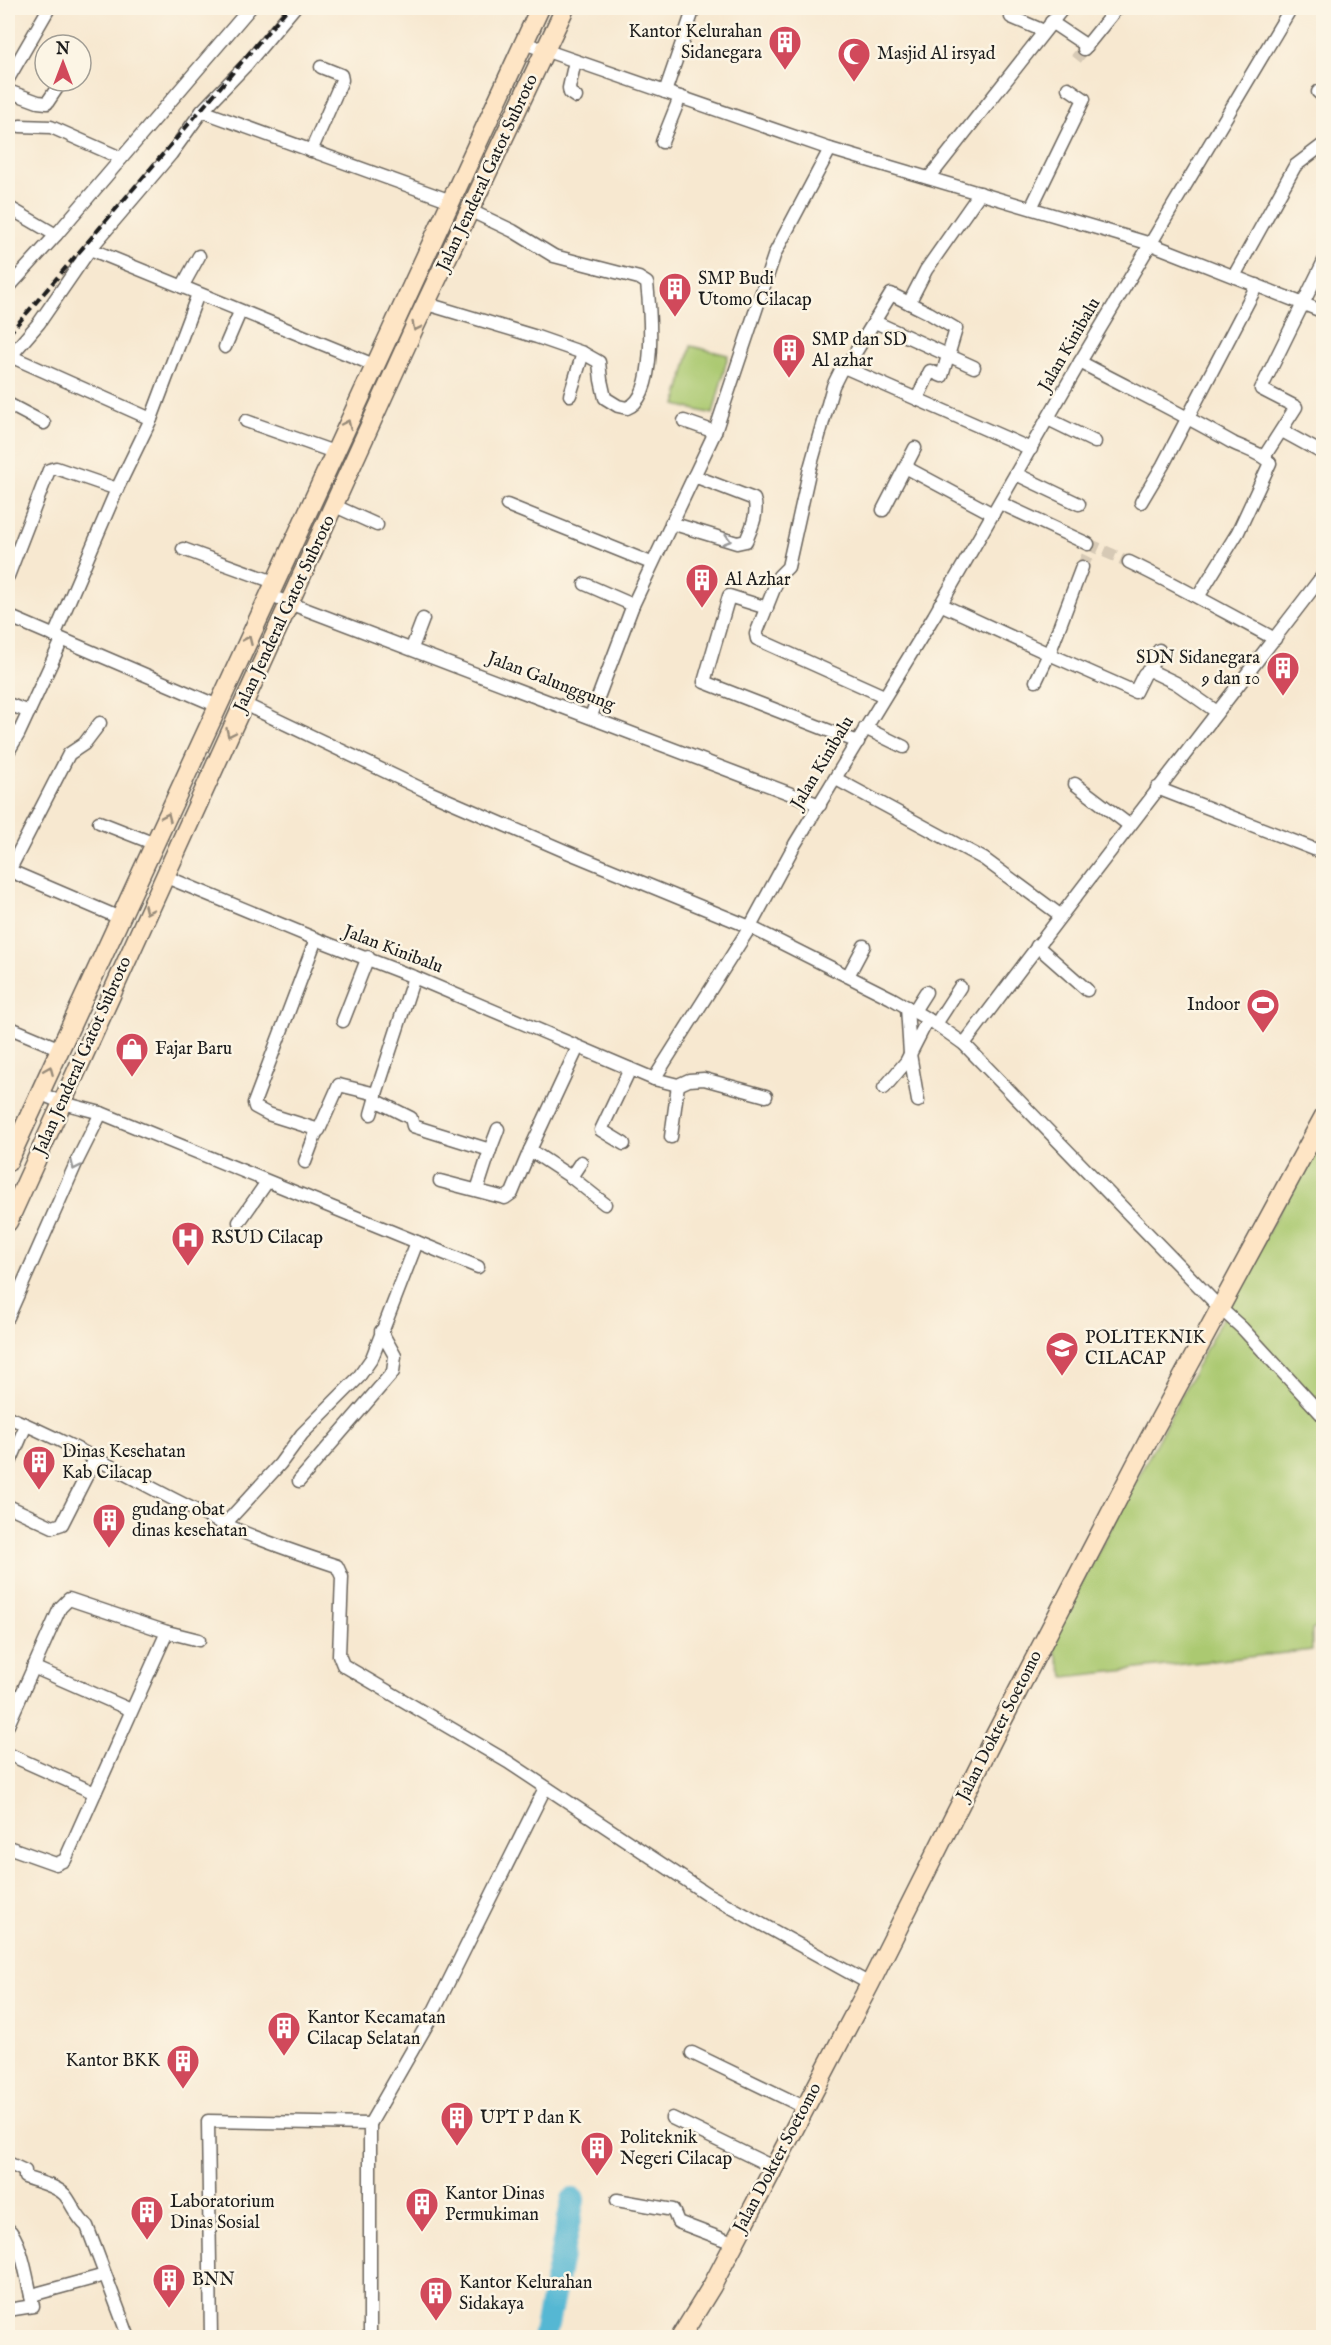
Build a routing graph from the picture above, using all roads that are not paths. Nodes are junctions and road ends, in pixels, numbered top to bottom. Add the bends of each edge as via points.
1 (49, 8) edge
2 (249, 8) edge
3 (294, 8) edge
4 (540, 8) edge
5 (565, 8) edge
6 (694, 8) edge
7 (1063, 8) edge
8 (1117, 8) edge
9 (1291, 8) edge
10 (1011, 17) dead end
11 (1048, 27) junction
12 (524, 43) junction
13 (545, 51) junction
14 (575, 62) junction
15 (321, 67) dead end
16 (8, 79) edge
17 (1068, 88) dead end
18 (8, 91) edge
19 (665, 92) junction
20 (54, 93) edge
21 (576, 97) dead end
22 (680, 97) junction
23 (202, 111) junction
24 (20, 126) dead end
25 (662, 142) dead end
26 (1323, 144) edge
27 (830, 149) junction
28 (311, 152) junction
29 (121, 158) junction
30 (929, 178) junction
31 (980, 193) junction
32 (451, 201) junction
33 (8, 207) edge
34 (1031, 208) junction
35 (469, 210) junction
36 (56, 235) junction
37 (1151, 244) junction
38 (90, 249) junction
39 (199, 256) dead end
40 (1323, 261) edge
41 (1234, 276) junction
42 (1257, 285) junction
43 (182, 287) junction
44 (8, 288) edge
45 (198, 294) junction
46 (909, 303) junction
47 (427, 304) junction
48 (1302, 304) junction
49 (240, 312) junction
50 (1323, 312) edge
51 (875, 322) junction
52 (225, 347) dead end
53 (583, 353) junction
54 (949, 356) junction
55 (9, 357) edge
56 (1080, 362) junction
57 (374, 364) junction
58 (974, 367) dead end
59 (846, 368) junction
60 (570, 395) dead end
61 (917, 399) junction
62 (8, 404) edge
63 (1189, 417) junction
64 (151, 419) junction
65 (1048, 419) junction
66 (246, 421) dead end
67 (684, 421) dead end
68 (44, 423) dead end
69 (1282, 431) junction
70 (715, 432) junction
71 (1095, 442) dead end
72 (915, 448) dead end
73 (1031, 449) junction
74 (334, 452) junction
75 (1323, 454) edge
76 (1264, 457) junction
77 (907, 468) junction
78 (1016, 474) junction
79 (694, 476) junction
80 (117, 489) junction
81 (1141, 502) dead end
82 (1079, 504) dead end
83 (507, 505) dead end
84 (335, 506) junction
85 (997, 509) junction
86 (882, 510) dead end
87 (671, 523) junction
88 (377, 525) dead end
89 (1089, 544) tunnel mouth
90 (183, 549) dead end
91 (1129, 562) tunnel mouth
92 (651, 563) junction
93 (1082, 567) tunnel mouth
94 (1323, 574) edge
95 (8, 576) edge
96 (585, 584) dead end
97 (271, 588) junction
98 (1198, 597) junction
99 (289, 601) junction
100 (940, 604) junction
101 (633, 605) junction
102 (766, 608) junction
103 (8, 616) edge
104 (423, 619) dead end
105 (58, 638) junction
106 (1275, 639) junction
107 (412, 648) junction
108 (1159, 650) dead end
109 (1049, 654) junction
110 (1149, 670) junction
111 (1036, 681) dead end
112 (884, 696) junction
113 (8, 704) edge
114 (244, 704) junction
115 (218, 706) junction
116 (28, 712) junction
117 (1217, 712) junction
118 (591, 716) junction
119 (100, 723) dead end
120 (866, 728) junction
121 (858, 742) junction
122 (904, 747) dead end
123 (8, 752) edge
124 (836, 779) junction
125 (1075, 784) dead end
126 (1158, 788) junction
127 (820, 805) junction
128 (99, 822) dead end
129 (1129, 825) junction
130 (155, 844) junction
131 (1323, 853) edge
132 (8, 870) edge
133 (164, 876) junction
134 (1060, 915) junction
135 (120, 918) junction
136 (750, 927) junction
137 (316, 939) junction
138 (864, 946) dead end
139 (1037, 946) junction
140 (368, 957) junction
141 (848, 976) junction
142 (414, 977) junction
143 (960, 987) dead end
144 (1087, 990) dead end
145 (926, 992) dead end
146 (911, 1009) junction
147 (343, 1021) dead end
148 (932, 1021) junction
149 (8, 1026) edge
150 (964, 1044) junction
151 (578, 1047) junction
152 (58, 1048) junction
153 (910, 1054) junction
154 (630, 1069) junction
155 (654, 1079) junction
156 (678, 1085) junction
157 (885, 1088) dead end
158 (39, 1093) junction
159 (766, 1096) dead end
160 (375, 1097) junction
161 (918, 1101) dead end
162 (63, 1103) junction
163 (101, 1113) junction
164 (371, 1114) dead end
165 (1323, 1116) edge
166 (498, 1129) dead end
167 (317, 1130) junction
168 (671, 1137) dead end
169 (624, 1144) dead end
170 (490, 1150) junction
171 (530, 1150) junction
172 (305, 1161) dead end
173 (581, 1161) dead end
174 (8, 1162) edge
175 (571, 1177) junction
176 (440, 1181) dead end
177 (267, 1182) junction
178 (477, 1190) junction
179 (605, 1204) dead end
180 (8, 1222) edge
181 (239, 1222) dead end
182 (417, 1242) junction
183 (478, 1268) dead end
184 (1220, 1308) junction
185 (8, 1317) edge
186 (381, 1331) junction
187 (358, 1378) junction
188 (377, 1390) junction
189 (8, 1417) edge
190 (1323, 1417) edge
191 (26, 1425) junction
192 (96, 1457) junction
193 (8, 1467) edge
194 (299, 1481) dead end
195 (8, 1506) edge
196 (225, 1524) junction
197 (167, 1632) junction
198 (199, 1640) dead end
199 (33, 1667) junction
200 (131, 1710) junction
201 (8, 1725) edge
202 (8, 1754) edge
203 (545, 1788) junction
204 (95, 1793) junction
205 (8, 1847) edge
206 (870, 1984) junction
207 (692, 2053) dead end
208 (804, 2106) junction
209 (672, 2118) dead end
210 (370, 2124) junction
211 (8, 2163) edge
212 (773, 2167) junction
213 (617, 2200) dead end
214 (8, 2229) edge
215 (733, 2243) junction
216 (105, 2275) junction
217 (30, 2296) junction
218 (8, 2310) edge
219 (129, 2337) edge
220 (211, 2337) edge
221 (370, 2337) edge
222 (680, 2337) edge

1 - 16 street
2 - 29 street
3 - 23 street
4 - 12 main road, Jalan Jenderal Gatot Subroto
5 - 13 main road, Jalan Jenderal Gatot Subroto
6 - 19 street
7 - 11 street
8 - 11 street via 1086,47
9 - 37 street, Jalan Kinibalu
10 - 11 street
11 - 30 street
12 - 13 street
12 - 32 main road, Jalan Jenderal Gatot Subroto
13 - 14 street
13 - 35 main road, Jalan Jenderal Gatot Subroto
14 - 19 street
14 - 21 street via 569,88
15 - 28 street via 337,72 342,80
17 - 34 street via 1084,99
18 - 20 street via 47,103
19 - 22 street
22 - 25 street
22 - 27 street
23 - 28 street
23 - 38 street via 171,154
24 - 29 street via 51,127
26 - 41 street via 1295,166
27 - 30 street
27 - 70 street via 775,253
28 - 32 street
29 - 36 street
30 - 31 street
31 - 34 street
31 - 46 street via 926,270
32 - 57 main road, Jalan Jenderal Gatot Subroto
33 - 36 street
34 - 37 street
35 - 47 main road, Jalan Jenderal Gatot Subroto
35 - 53 street via 554,256 647,283 651,360 637,402 627,408 605,398 599,362
36 - 44 street
37 - 41 street
37 - 56 street, Jalan Kinibalu
38 - 43 street
38 - 55 street via 39,323
39 - 43 street
40 - 48 street
41 - 42 street
42 - 48 street
42 - 63 street
43 - 45 street
45 - 49 street
45 - 64 street
46 - 51 street via 891,294
46 - 54 street via 956,329
47 - 53 street
47 -> 84 main road, Jalan Jenderal Gatot Subroto
48 - 50 street
48 - 69 street via 1261,389 1296,407
49 - 52 street
49 - 57 street
51 - 54 street
51 - 59 street
53 - 60 street
54 - 58 street
54 - 61 street via 942,376 930,371
55 - 64 street
56 - 63 street
56 - 65 street, Jalan Kinibalu
74 -> 57 main road, Jalan Jenderal Gatot Subroto
59 - 61 street
59 - 102 street via 838,375 831,394 788,567 779,576
61 - 73 street
62 - 68 street
63 - 76 street
63 - 81 street
64 - 80 street
65 - 71 street
65 - 73 street, Jalan Kinibalu
66 - 74 street
67 - 70 street
69 - 75 street
69 - 76 street
70 - 79 street
72 - 77 street
73 - 78 street, Jalan Kinibalu
74 - 97 main road, Jalan Jenderal Gatot Subroto
76 - 98 street via 1270,465 1238,532
77 - 85 street
77 - 86 street
78 - 82 street
78 - 85 street, Jalan Kinibalu
79 - 87 street
87 -> 79 street via 737,543 746,541 757,506 754,499
80 - 95 street via 51,468
80 - 105 street
83 - 92 street
84 - 88 street
84 - 99 main road, Jalan Jenderal Gatot Subroto
85 - 89 street
85 - 100 street, Jalan Kinibalu
87 - 92 street
90 - 97 street, Jalan Galunggung
91 - 98 street
92 - 101 street
93 - 109 street
94 - 106 street
96 - 101 street
97 - 99 street, Jalan Galunggung
115 -> 97 main road, Jalan Jenderal Gatot Subroto
98 - 106 street
99 - 107 street, Jalan Galunggung
99 - 114 main road, Jalan Jenderal Gatot Subroto
100 - 109 street
100 - 112 street, Jalan Kinibalu
101 - 118 street
102 - 112 street via 757,639
102 - 121 street via 729,596 704,682
103 - 105 street
104 - 107 street
105 - 115 street
105 - 116 street
106 - 117 street
107 - 118 street, Jalan Galunggung
108 - 110 street
109 - 110 street via 1135,692
109 - 111 street
110 - 117 street via 1176,683
112 - 120 street, Jalan Kinibalu
113 - 116 street
114 -> 133 main road, Jalan Jenderal Gatot Subroto
114 - 136 street via 424,790
130 -> 115 main road, Jalan Jenderal Gatot Subroto
116 - 123 street
117 - 126 street
118 - 127 street, Jalan Galunggung
119 - 132 street via 84,744 69,754
120 - 121 street, Jalan Kinibalu
120 - 122 street
121 - 124 street, Jalan Kinibalu
124 - 127 street, Jalan Kinibalu
124 - 134 street via 984,859
125 - 129 street
126 - 129 street
126 - 131 street
127 - 136 street, Jalan Kinibalu
128 - 130 street
129 - 134 street
130 - 135 main road, Jalan Jenderal Gatot Subroto
132 - 135 street
133 - 137 street, Jalan Kinibalu
133 -> 162 main road, Jalan Jenderal Gatot Subroto
134 - 139 street
135 - 152 main road, Jalan Jenderal Gatot Subroto
136 - 141 street
136 - 155 street, Jalan Kinibalu
137 - 140 street, Jalan Kinibalu
137 - 167 street via 254,1105 268,1114
138 - 141 street
139 - 144 street
139 - 150 street
140 - 142 street, Jalan Kinibalu
140 - 147 street
141 - 146 street
142 - 151 street, Jalan Kinibalu
142 - 160 street
143 - 148 street
145 - 146 street
146 - 148 street
146 - 153 street
148 - 150 street
148 - 153 street
149 - 152 street
150 - 184 street
151 - 154 street, Jalan Kinibalu
151 - 171 street
158 -> 152 main road, Jalan Jenderal Gatot Subroto
153 - 157 street
153 - 161 street
154 - 155 street, Jalan Kinibalu
154 - 169 street via 601,1130
155 - 156 street
156 - 159 street via 696,1078
156 - 168 street
158 - 162 street
158 - 174 main road, Jalan Jenderal Gatot Subroto
160 - 164 street
160 - 167 street via 339,1085
160 - 170 street via 411,1118 412,1126
162 - 163 street
162 - 180 main road, Jalan Jenderal Gatot Subroto
163 - 177 street
163 -> 185 street
165 - 184 main road, Jalan Dokter Soetomo
166 - 170 street
167 - 172 street
170 - 178 street
171 - 175 street
171 - 178 street via 512,1193 502,1198
173 - 175 street
175 - 179 street
176 - 178 street
177 - 181 street
177 - 182 street
182 - 183 street
182 - 186 street
184 - 190 street
184 - 206 main road, Jalan Dokter Soetomo via 1027,1673
186 - 187 street via 372,1358
186 - 188 street via 395,1356 395,1365
187 - 188 street
187 - 196 street via 302,1434
188 - 194 street
189 - 191 street
191 - 192 street
191 - 193 street
192 - 195 street via 62,1524 53,1527
192 - 196 street
196 - 203 street via 337,1566 342,1577 338,1637 343,1665
197 - 198 street
197 - 199 street via 69,1599 60,1608
197 - 200 street
199 - 200 street
199 - 201 street
200 - 204 street
202 - 204 street
203 - 206 street via 707,1894
203 - 210 street via 429,2021
204 - 205 street via 61,1864
206 - 208 main road, Jalan Dokter Soetomo
207 - 208 street
208 - 212 main road, Jalan Dokter Soetomo
209 - 212 street
210 - 220 street via 208,2121
210 - 221 street
211 - 216 street via 25,2171 25,2177 64,2194 84,2223
212 - 215 main road, Jalan Dokter Soetomo
213 - 215 street via 673,2210 678,2222
214 - 217 street via 17,2243
215 - 222 main road, Jalan Dokter Soetomo
216 - 217 street
216 - 219 street
217 - 218 street via 33,2306

